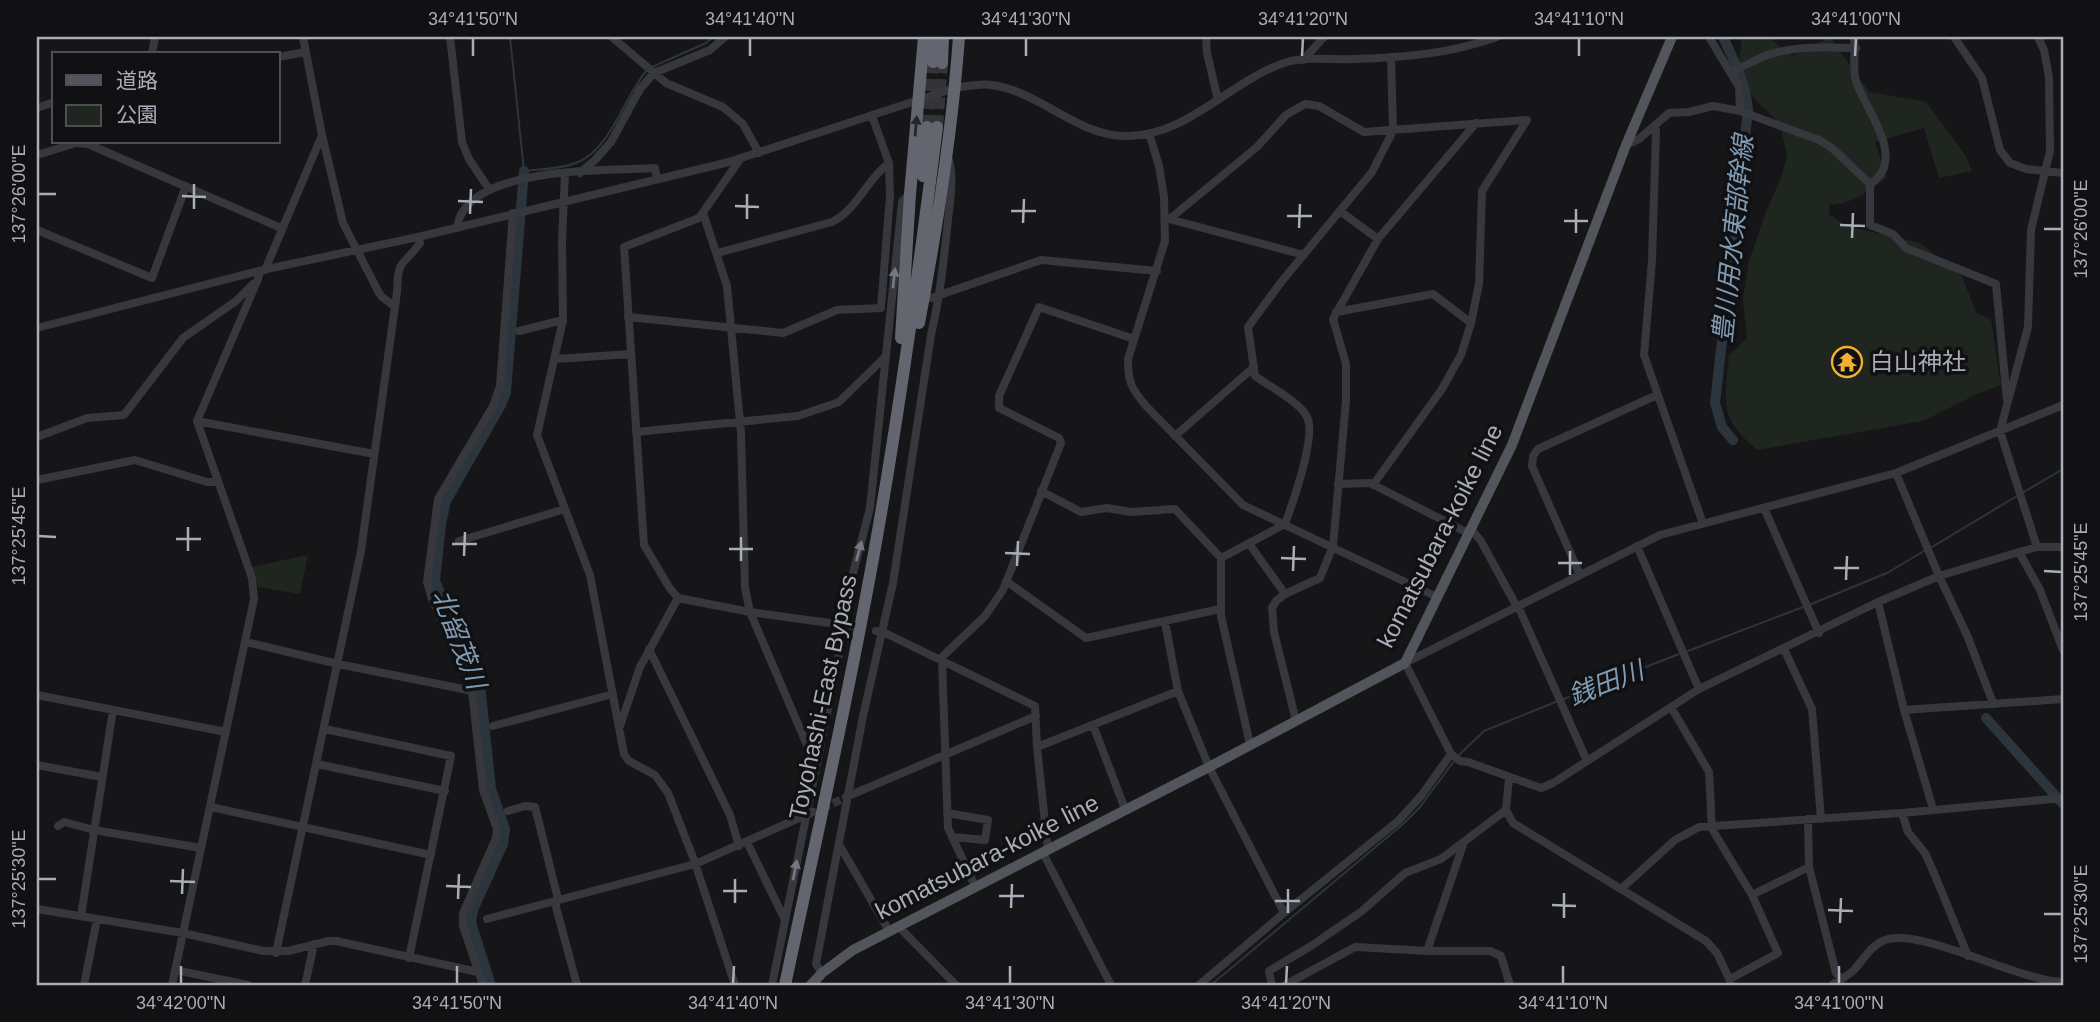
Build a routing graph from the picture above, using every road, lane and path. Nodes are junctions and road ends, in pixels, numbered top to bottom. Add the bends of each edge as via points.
1 (303, 37) edge
2 (450, 37) edge
3 (612, 37) edge
4 (725, 37) edge
5 (924, 37) edge
6 (934, 37) edge
7 (943, 37) edge
8 (959, 37) edge
9 (1206, 37) edge
10 (1324, 37) edge
11 (1497, 37) edge
12 (1672, 37) edge
13 (1709, 37) edge
14 (1854, 37) edge
15 (1954, 37) edge
16 (2038, 37) edge
17 (1856, 48) junction
18 (306, 52) junction
19 (280, 57) edge
20 (1391, 57) junction
21 (1303, 60) junction
22 (651, 70) junction
23 (1731, 72) junction
24 (955, 88) junction
25 (1218, 100) junction
26 (918, 101) junction
27 (1740, 111) junction
28 (872, 116) junction
29 (1476, 123) junction
30 (1654, 126) junction
31 (1393, 131) junction
32 (1149, 133) junction
33 (322, 135) junction
34 (73, 144) edge
35 (88, 144) edge
36 (1626, 145) junction
37 (759, 153) junction
38 (947, 154) junction
39 (37, 155) edge
40 (741, 158) junction
41 (889, 163) junction
42 (2044, 171) junction
43 (565, 173) junction
44 (580, 173) junction
45 (2063, 173) edge
46 (657, 179) junction
47 (1870, 184) junction
48 (186, 186) junction
49 (489, 189) junction
50 (910, 194) junction
51 (564, 201) junction
52 (1340, 211) junction
53 (518, 212) junction
54 (703, 213) junction
55 (1166, 219) junction
56 (281, 228) junction
57 (457, 228) junction
58 (37, 230) edge
59 (418, 237) junction
60 (1378, 239) junction
61 (356, 252) junction
62 (717, 253) junction
63 (1304, 255) junction
64 (1157, 271) junction
65 (261, 273) junction
66 (940, 296) junction
67 (930, 298) dead end
68 (393, 305) junction
69 (1336, 312) junction
70 (628, 317) junction
71 (564, 320) junction
72 (1471, 323) junction
73 (37, 328) edge
74 (730, 328) junction
75 (519, 331) dead end
76 (1134, 339) junction
77 (631, 354) junction
78 (886, 356) junction
79 (555, 359) junction
80 (900, 363) junction
81 (1254, 367) junction
82 (1657, 395) junction
83 (2007, 400) junction
84 (2063, 405) edge
85 (895, 417) junction
86 (197, 421) junction
87 (740, 424) junction
88 (2000, 431) junction
89 (636, 432) junction
90 (1175, 436) junction
91 (37, 438) edge
92 (374, 454) junction
93 (888, 471) junction
94 (1896, 473) junction
95 (37, 480) edge
96 (217, 482) junction
97 (1338, 484) junction
98 (1373, 485) junction
99 (1041, 491) junction
100 (1764, 508) junction
101 (565, 509) junction
102 (1703, 523) junction
103 (1285, 524) junction
104 (1470, 531) junction
105 (459, 541) dead end
106 (1250, 545) junction
107 (1333, 546) junction
108 (1637, 546) junction
109 (2036, 547) junction
110 (2063, 547) edge
111 (2019, 552) junction
112 (1221, 558) junction
113 (1580, 575) junction
114 (1939, 576) junction
115 (1006, 581) junction
116 (1285, 594) junction
117 (1437, 597) junction
118 (678, 598) junction
119 (1878, 602) junction
120 (1518, 607) junction
121 (1220, 609) junction
122 (750, 612) junction
123 (1165, 622) junction
124 (848, 626) junction
125 (879, 632) junction
126 (1819, 633) junction
127 (246, 642) junction
128 (649, 649) junction
129 (1784, 649) junction
130 (2063, 650) edge
131 (942, 661) junction
132 (1405, 663) junction
133 (338, 664) junction
134 (1699, 689) junction
135 (473, 691) junction
136 (1178, 691) junction
137 (613, 694) junction
138 (37, 695) edge
139 (2063, 699) edge
140 (1993, 703) junction
141 (1671, 707) junction
142 (113, 710) junction
143 (1904, 710) junction
144 (1036, 716) junction
145 (1296, 720) junction
146 (1093, 724) junction
147 (493, 726) dead end
148 (325, 729) junction
149 (619, 729) junction
150 (226, 732) junction
151 (1250, 744) junction
152 (1037, 747) junction
153 (945, 753) junction
154 (1451, 754) junction
155 (1587, 761) junction
156 (317, 764) junction
157 (37, 765) edge
158 (816, 766) junction
159 (1209, 767) junction
160 (102, 777) junction
161 (1509, 778) junction
162 (445, 791) junction
163 (847, 796) junction
164 (2063, 798) edge
165 (211, 807) junction
166 (1125, 809) junction
167 (1933, 809) junction
168 (1506, 810) junction
169 (508, 811) dead end
170 (947, 813) junction
171 (1902, 813) junction
172 (809, 814) junction
173 (1821, 818) junction
174 (1808, 820) junction
175 (58, 826) dead end
176 (1712, 826) junction
177 (303, 827) junction
178 (94, 830) junction
179 (952, 837) junction
180 (1464, 842) junction
181 (743, 844) junction
182 (839, 846) junction
183 (201, 848) junction
184 (1046, 852) junction
185 (431, 855) junction
186 (695, 864) junction
187 (1809, 867) junction
188 (975, 886) junction
189 (1621, 889) junction
190 (1752, 895) junction
191 (556, 901) junction
192 (37, 909) edge
193 (1284, 913) junction
194 (81, 916) junction
195 (97, 919) junction
196 (488, 919) dead end
197 (785, 920) junction
198 (893, 929) junction
199 (183, 933) junction
200 (314, 944) junction
201 (1427, 951) junction
202 (276, 953) junction
203 (1968, 956) junction
204 (409, 958) junction
205 (175, 970) junction
206 (478, 972) junction
207 (822, 973) junction
208 (1841, 979) junction
209 (1731, 982) edge
210 (2063, 982) edge
211 (84, 985) edge
212 (172, 985) edge
213 (248, 985) edge
214 (305, 985) edge
215 (482, 985) edge
216 (577, 985) edge
217 (735, 985) edge
218 (772, 985) edge
219 (785, 985) edge
220 (811, 985) edge
221 (956, 985) edge
222 (1111, 985) edge
223 (1199, 985) edge
224 (1272, 985) edge
225 (1285, 985) edge
226 (1510, 985) edge
227 (1832, 985) edge

1 - 18 street
2 - 49 street via 462,142
3 - 22 street
4 - 22 street via 710,50
5 - 26 highway
6 - 7 highway via 937,63
8 - 24 highway
9 - 25 street
10 - 21 street
11 - 20 street via 1439,53
12 - 36 main road, komatsubara-koike line
13 - 23 street
14 - 17 street
15 - 42 street via 1982,78 2000,150 2016,166
16 - 42 street via 2044,50 2051,109 2050,151
17 - 23 street via 1809,47 1766,55
17 - 47 street via 1855,79 1885,146 1881,174
18 - 19 street
18 - 33 street
20 - 21 street
20 - 31 street
21 - 25 street via 1262,73
22 - 37 street via 666,83 723,107 743,124
22 - 44 street via 611,142
23 - 27 street
24 - 26 street
24 - 32 street via 1002,87 1095,132
24 - 38 highway
25 - 32 street via 1189,118
26 - 28 street
50 -> 26 highway
27 - 30 street via 1709,105 1669,113
27 - 47 street via 1819,140
28 - 37 street
28 - 41 street
29 - 31 street
29 - 60 street
29 - 72 street via 1527,120 1482,191 1479,284
30 - 36 street
30 - 82 street via 1653,261 1644,355
31 - 52 street via 1372,172
31 - 55 street via 1364,132 1319,106 1305,104 1286,115 1245,157
32 - 55 street
33 - 56 street
33 - 61 street via 343,223
34 - 39 street
35 - 48 street
36 - 104 main road, komatsubara-koike line via 1512,445
37 - 40 street
38 - 66 street via 951,190
38 - 93 highway via 936,233
40 - 46 street
40 - 54 street
41 - 62 street via 844,216
41 - 74 street via 881,308 837,310 783,333
42 - 45 street
42 - 83 street via 2031,230 2028,327
43 - 44 street
43 - 49 street
43 - 51 street
44 - 46 street via 655,168
46 - 51 street
47 - 83 street via 1870,225 1893,234 1906,248 1996,284
48 - 56 street
48 - 58 street via 152,278
49 - 57 street via 464,207
78 -> 50 street via 902,202
50 - 80 highway
51 - 53 street
51 - 71 street
52 - 60 street
52 - 63 street
53 - 57 street
53 - 135 street via 500,386 438,499 427,582
54 - 62 street
54 - 70 street via 624,247
55 - 63 street
55 - 64 street
56 - 65 street
57 - 59 street
59 - 61 street
59 - 68 street via 417,248 401,262
60 - 69 street
61 - 65 street
61 - 68 street via 377,291
62 - 74 street via 727,286
63 - 81 street via 1248,327
64 - 66 street via 1041,260
64 - 76 street
65 - 73 street
65 - 86 street
65 - 91 street via 236,301 183,338 124,415 87,418
66 - 67 street
66 - 125 street via 907,502
68 - 92 street
69 - 72 street via 1433,295
69 - 97 street via 1334,324 1346,364
70 - 74 street
70 - 77 street
71 - 75 street
71 - 79 street
72 - 98 street via 1443,389
74 - 87 street
76 - 90 street via 1128,379
76 - 99 street via 1038,307 998,405 1061,440
77 - 79 street
77 - 89 street
78 - 87 street via 839,402 798,416
124 -> 78 street via 852,577 870,508
79 - 101 street via 537,435
80 - 85 highway, Toyohashi-East Bypass
80 - 85 highway, Toyohashi-East Bypass via 932,127 918,278
81 - 90 street
81 - 103 street via 1255,376 1308,418 1302,473
82 - 102 street
82 - 113 street via 1538,449 1533,456 1532,466
83 - 88 street
84 - 88 street
85 - 93 highway, Toyohashi-East Bypass
86 - 92 street
86 - 96 street
87 - 89 street
87 - 122 street via 744,588
88 - 94 street
88 - 109 street
89 - 118 street via 644,545
90 - 103 street via 1235,499
92 - 133 street via 361,551
93 - 219 highway, Toyohashi-East Bypass via 865,604
94 - 100 street
94 - 114 street
95 - 96 street via 135,460
96 - 127 street via 254,589
97 - 98 street
97 - 107 street
98 - 104 street
99 - 112 street via 1081,512 1175,509
99 - 115 street
100 - 102 street
100 - 126 street
101 - 105 street
101 - 137 street via 590,575
102 - 108 street
103 - 106 street
103 - 107 street
104 - 117 main road, komatsubara-koike line
104 - 120 street via 1481,541
106 - 112 street
106 - 116 street
107 - 116 street via 1320,578
107 - 117 street
108 - 113 street
108 - 134 street
109 - 110 street
109 - 111 street
111 - 114 street
111 - 130 street via 2040,590
112 - 121 street
113 - 120 street
114 - 119 street
114 - 140 street
115 - 123 street via 1087,638
115 - 131 street via 994,605
116 - 145 street via 1272,608 1272,622
117 - 132 main road, komatsubara-koike line
118 - 122 street
118 - 128 street
119 - 126 street
119 - 143 street
120 - 132 street
120 - 155 street
121 - 123 street
121 - 151 street
122 - 124 street
122 - 158 street
123 - 136 street
124 - 158 street
125 - 131 street
125 - 163 street
126 - 129 street
127 - 133 street
127 - 150 street
128 - 149 street
128 - 181 street
129 - 134 street
129 - 173 street via 1812,709
131 - 144 street via 1035,706
131 - 153 street
132 - 145 main road, komatsubara-koike line
132 - 154 street
133 - 135 street
133 - 148 street
134 - 141 street
135 - 206 street via 482,790 497,829 463,913
136 - 146 street
136 - 159 street
137 - 147 street
137 - 149 street
138 - 142 street
139 - 140 street
140 - 143 street
141 - 155 street
141 - 176 street via 1709,772
142 - 150 street
142 - 160 street
143 - 167 street
144 - 152 street
144 - 153 street
145 - 151 main road, komatsubara-koike line
146 - 152 street
146 - 166 street
148 - 156 street
148 - 162 street via 451,756
149 - 186 street via 629,761 655,775 668,793
150 - 165 street
151 - 159 main road, komatsubara-koike line
152 - 184 street
153 - 163 street
153 - 170 street
154 - 161 street
154 - 193 street via 1398,821
155 - 161 street via 1541,788
156 - 162 street
156 - 177 street
157 - 160 street
158 - 172 street
159 - 166 main road, komatsubara-koike line
159 - 193 street
160 - 178 street
161 - 168 street
162 - 185 street
163 - 182 street
164 - 167 street
165 - 177 street
165 - 183 street
166 - 184 main road, komatsubara-koike line
167 - 171 street
168 - 180 street
168 - 189 street via 1517,826
169 - 191 street via 534,807
170 - 179 street
170 - 179 street via 988,820 985,840
171 - 173 street
171 - 203 street via 1908,832 1925,853
172 - 181 street
197 -> 172 street
173 - 174 street
174 - 176 street
174 - 187 street
175 - 178 street via 64,822
176 - 189 street via 1699,827 1675,840
176 - 190 street
177 - 185 street
177 - 202 street
178 - 183 street
178 - 194 street
179 - 188 street
180 - 201 street
180 - 224 street via 1441,859 1405,873 1362,911 1269,971
181 - 186 street
181 - 197 street
182 - 198 street
182 - 207 street via 816,964
183 - 199 street
184 - 188 main road, komatsubara-koike line
184 - 222 street
185 - 204 street
186 - 191 street
186 - 217 street
187 - 190 street
187 - 208 street
188 - 198 main road, komatsubara-koike line
189 - 209 street via 1706,941
190 - 209 street via 1778,953
191 - 196 street
191 - 216 street
192 - 194 street
193 - 223 street
194 - 195 street
195 - 199 street
195 - 211 street
197 - 218 street
198 - 207 main road, komatsubara-koike line
198 - 221 street
199 - 202 street
199 - 205 street
200 - 202 street
200 - 204 street via 336,941
200 - 214 street
201 - 225 street via 1355,947
201 - 226 street via 1498,954
203 - 208 street via 1897,938 1871,949 1852,973
203 - 210 street via 2041,980
204 - 206 street
205 - 212 street
205 - 213 street
206 - 215 street
207 - 220 main road, komatsubara-koike line
208 - 227 street

